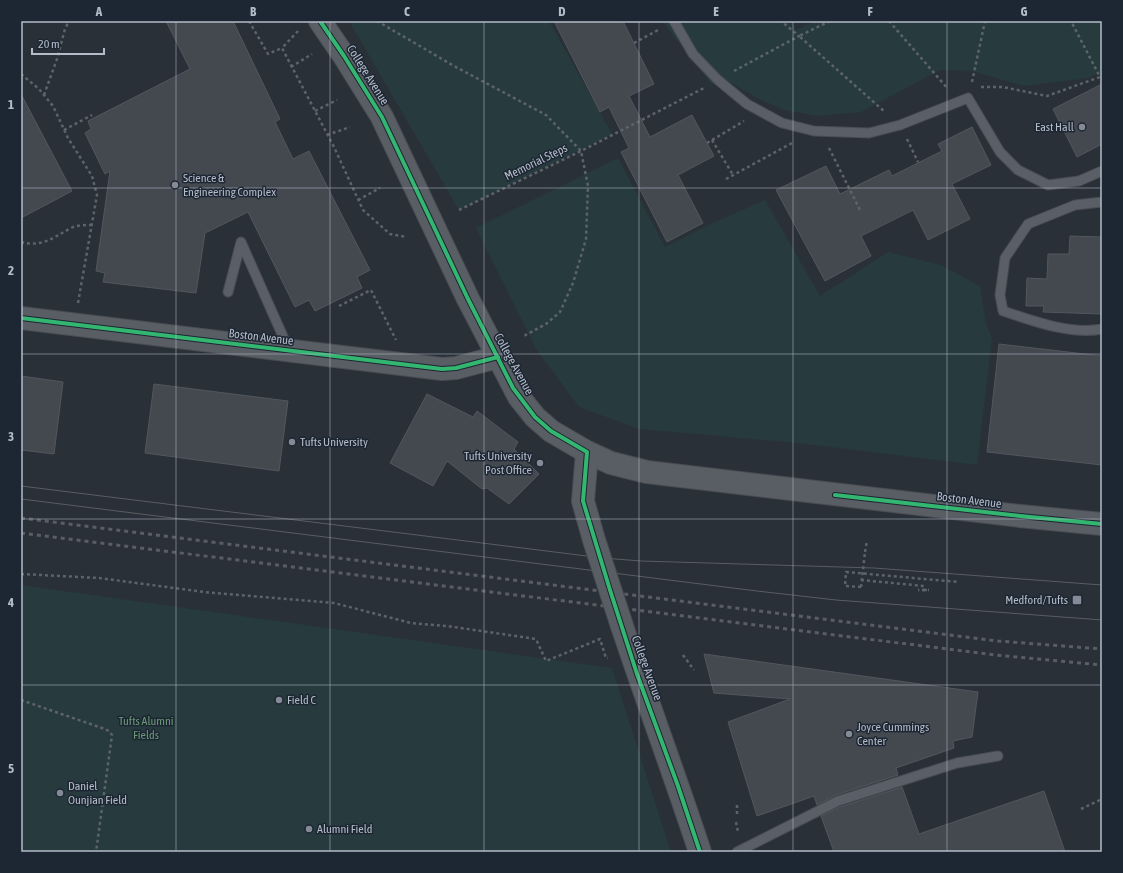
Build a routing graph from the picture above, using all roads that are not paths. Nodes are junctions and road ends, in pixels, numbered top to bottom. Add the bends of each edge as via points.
1 (320, 21) edge
2 (675, 22) edge
3 (1102, 171) edge
4 (1102, 202) edge
5 (228, 292) dead end
6 (21, 318) edge
7 (1102, 329) edge
8 (290, 351) junction
9 (498, 357) junction
10 (587, 452) junction
11 (1102, 524) edge
12 (998, 756) dead end
13 (700, 852) edge
14 (737, 852) edge

1 - 9 main road, College Avenue via 382,117
2 - 3 lane via 693,54 718,80 747,104 782,123 814,131 869,133 900,125 968,98 1000,152 1018,170 1048,184 1079,181
4 - 7 lane via 1075,205 1028,224 1006,258 1000,295 1003,311 1042,324 1090,331
5 - 8 lane via 241,242
6 - 8 main road, Boston Avenue
8 - 9 main road, Boston Avenue via 442,369
9 - 10 main road, College Avenue via 513,388 535,417 552,431
10 - 11 main road, Boston Avenue via 611,463 647,472
10 - 13 main road, College Avenue, bridge via 583,501 594,540
12 - 14 lane via 957,763 838,801

